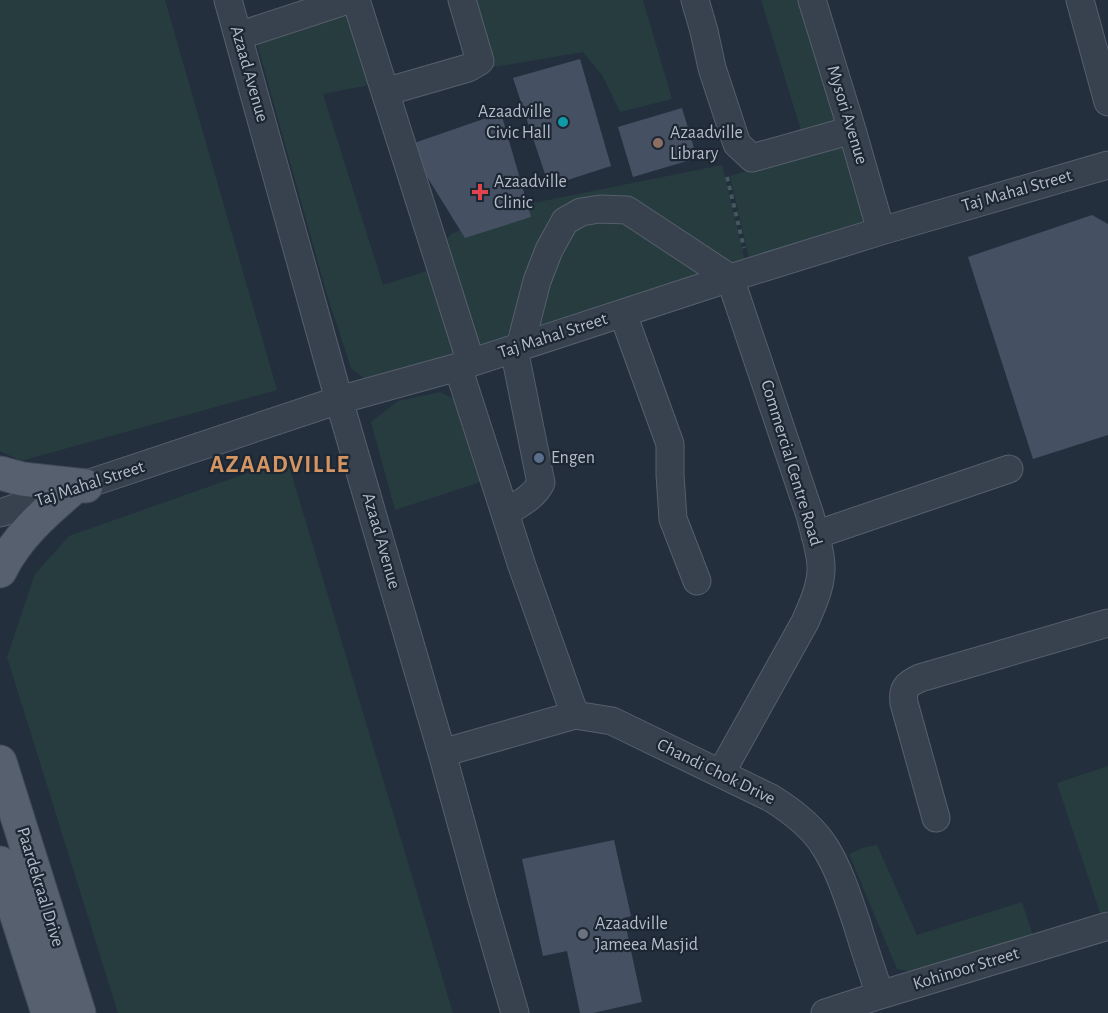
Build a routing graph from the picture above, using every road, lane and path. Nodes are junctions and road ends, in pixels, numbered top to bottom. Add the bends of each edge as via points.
1 (228, 0) edge
2 (348, 0) edge
3 (356, 0) edge
4 (462, 0) edge
5 (695, 0) edge
6 (812, 0) edge
7 (1080, 0) edge
8 (238, 36) junction
9 (385, 92) junction
10 (1108, 102) edge
11 (852, 130) junction
12 (1108, 165) edge
13 (727, 177) dead end
14 (881, 231) junction
15 (740, 275) junction
16 (623, 314) junction
17 (517, 348) junction
18 (464, 365) junction
19 (339, 400) junction
20 (1010, 469) dead end
21 (0, 473) edge
22 (78, 488) junction
23 (0, 513) edge
24 (505, 513) junction
25 (815, 535) junction
26 (0, 571) edge
27 (697, 580) dead end
28 (1108, 623) edge
29 (575, 715) junction
30 (442, 753) junction
31 (0, 762) edge
32 (721, 773) junction
33 (936, 818) dead end
34 (0, 863) edge
35 (1108, 926) edge
36 (879, 995) junction
37 (48, 1013) edge
38 (79, 1013) edge
39 (515, 1013) edge
40 (825, 1013) edge

1 - 8 street, Azaad Avenue
2 - 8 street
3 - 9 street
4 - 9 street via 480,61
5 - 11 street via 737,144 752,158
6 - 11 street, Mysori Avenue
7 - 10 street
8 - 19 street, Azaad Avenue
9 - 18 street
11 - 14 street, Mysori Avenue
12 - 14 street, Taj Mahal Street
13 - 15 path
14 - 15 street, Taj Mahal Street
15 - 16 street, Taj Mahal Street
15 - 17 street via 627,210 581,212 565,221 549,250
15 - 25 street, Commercial Centre Road
16 - 17 street, Taj Mahal Street
16 - 27 street via 670,444 674,519
17 - 18 street, Taj Mahal Street
17 - 24 street via 541,483 532,496
18 - 19 street, Taj Mahal Street
18 - 24 street
19 - 22 street, Taj Mahal Street
19 - 30 street, Azaad Avenue
20 - 25 street
21 - 22 main road
22 - 23 street, Taj Mahal Street
22 - 26 main road via 23,535
24 - 29 street
25 - 32 street, Commercial Centre Road via 821,571 809,614
28 - 33 street via 910,683 903,694 904,703
29 - 30 street, Chandi Chok Drive
29 - 32 street, Chandi Chok Drive via 612,721
30 - 39 street, Azaad Avenue
31 - 38 main road, Paardekraal Drive
32 - 36 street, Chandi Chok Drive via 791,811 825,847 847,895
34 - 37 main road, Paardekraal Drive
35 - 36 street, Kohinoor Street
36 - 40 street, Kohinoor Street

